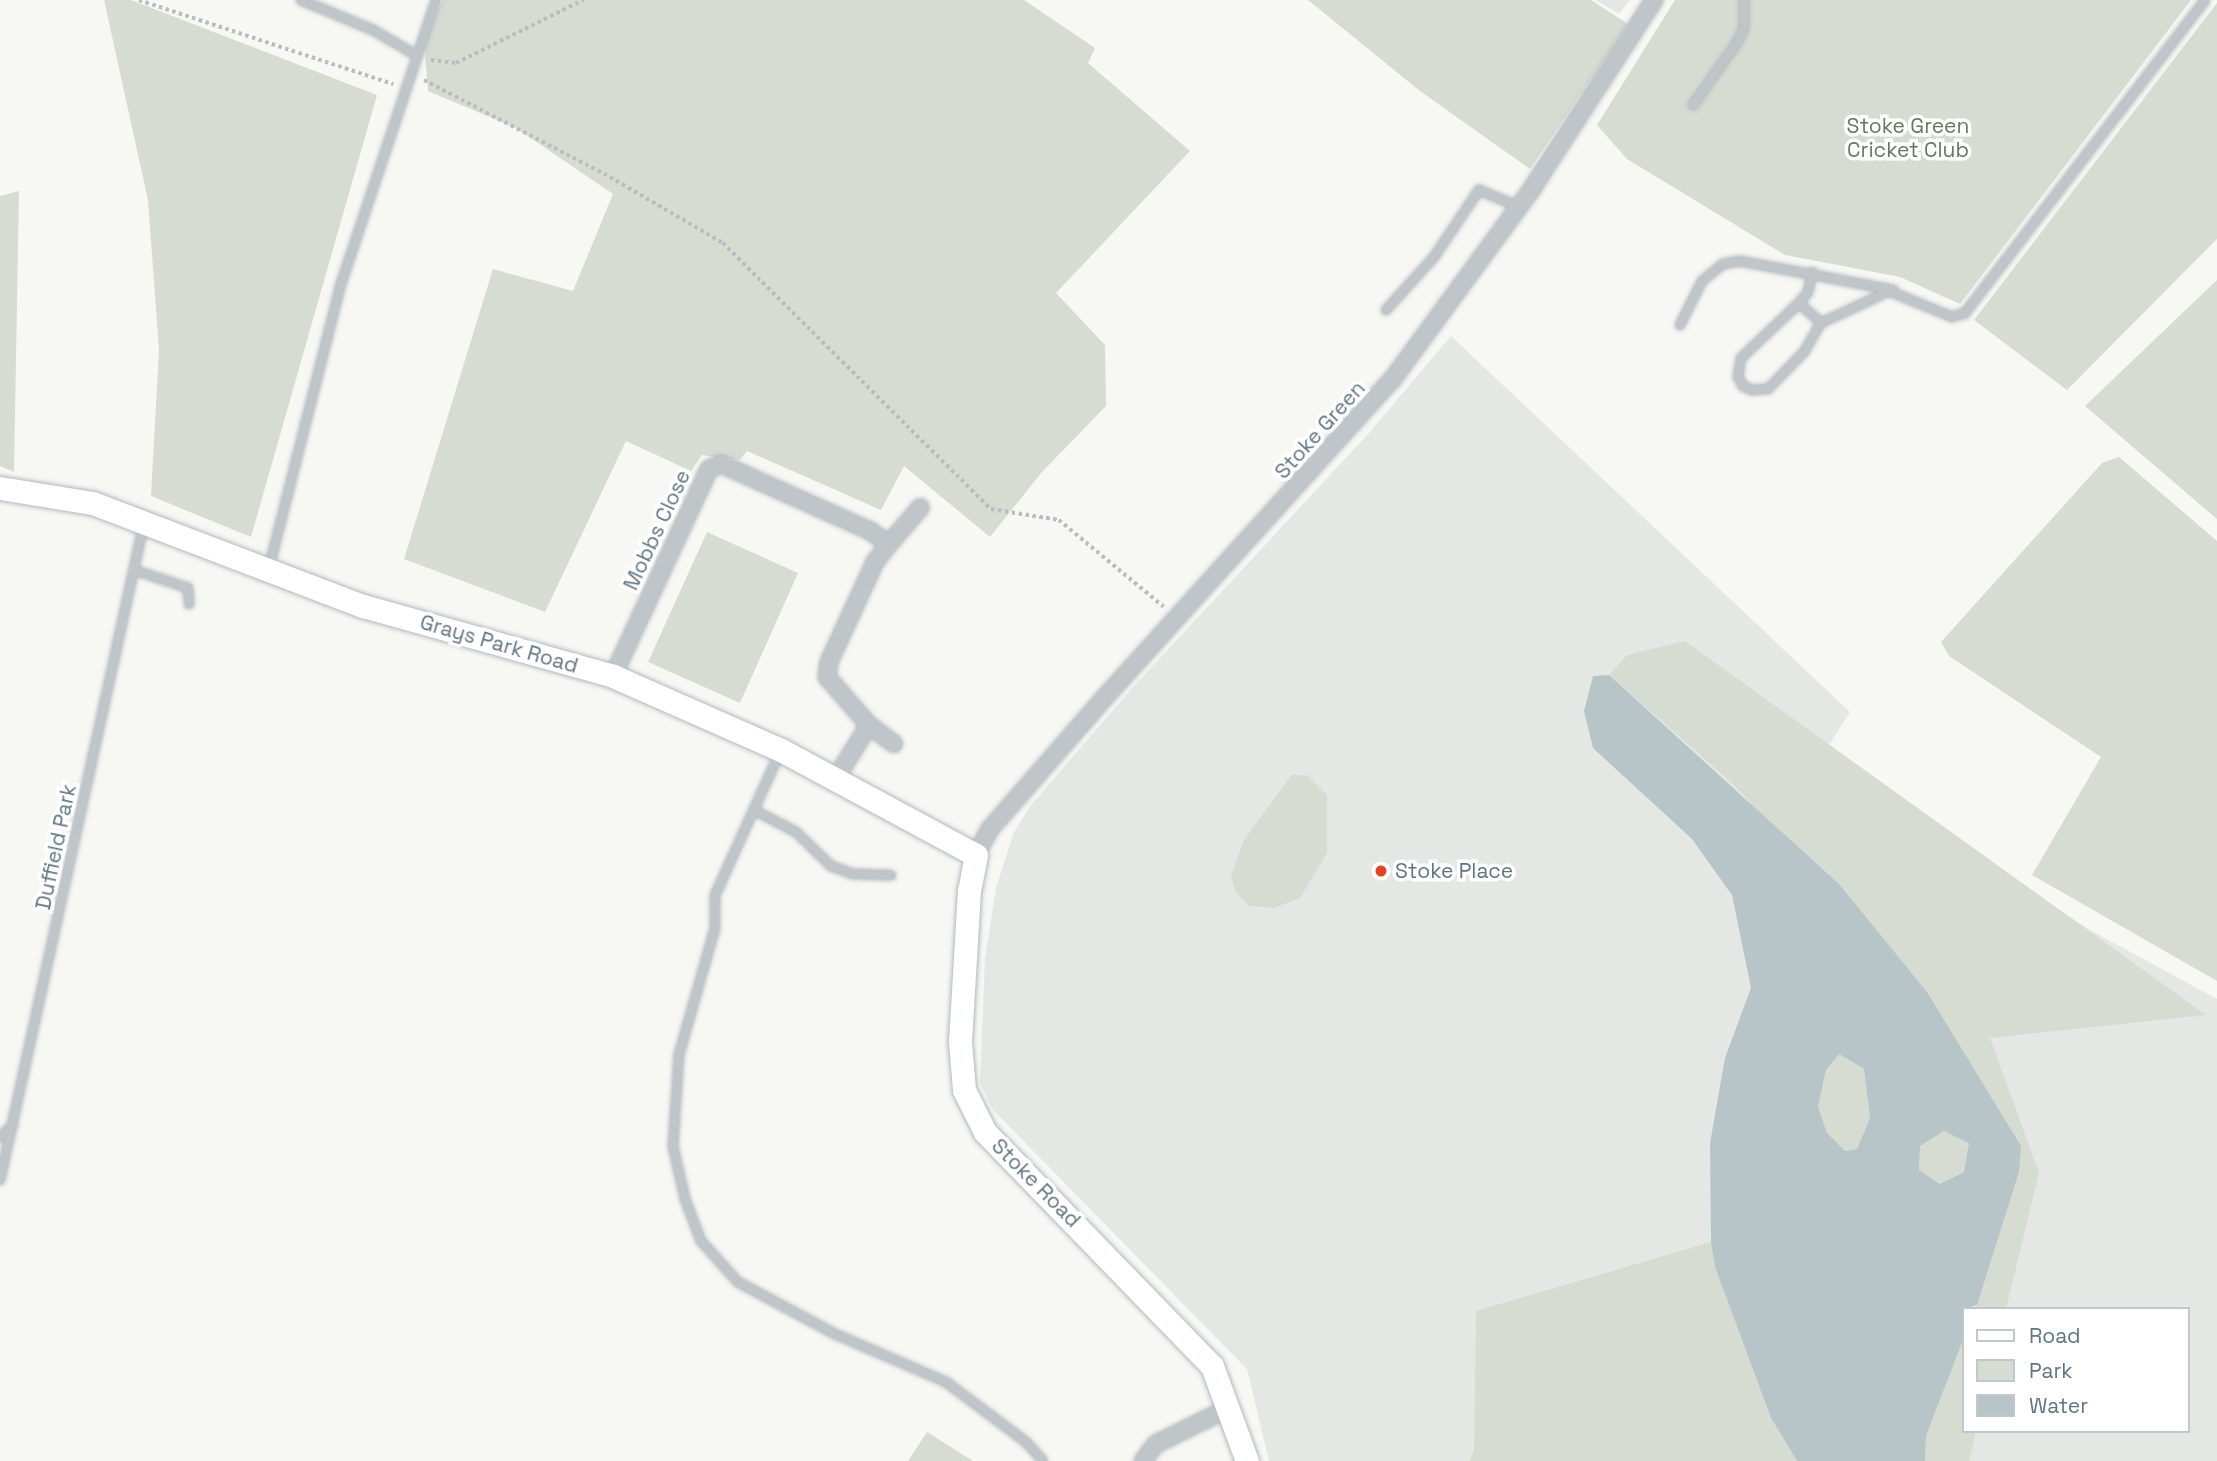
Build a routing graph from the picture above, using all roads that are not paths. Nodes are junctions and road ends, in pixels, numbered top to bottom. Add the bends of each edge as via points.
1 (301, 0) edge
2 (436, 0) edge
3 (1654, 0) edge
4 (1744, 0) edge
5 (2205, 0) edge
6 (416, 55) junction
7 (1693, 105) dead end
8 (1518, 207) junction
9 (1812, 272) junction
10 (1896, 290) junction
11 (1799, 303) junction
12 (1386, 310) dead end
13 (1821, 323) junction
14 (1680, 324) dead end
15 (0, 488) edge
16 (919, 508) dead end
17 (145, 520) junction
18 (889, 544) junction
19 (134, 570) junction
20 (268, 571) junction
21 (189, 604) dead end
22 (613, 676) junction
23 (870, 725) junction
24 (894, 744) dead end
25 (781, 750) junction
26 (836, 778) junction
27 (756, 811) junction
28 (976, 855) junction
29 (891, 876) dead end
30 (13, 1125) junction
31 (0, 1137) edge
32 (0, 1180) edge
33 (1229, 1408) junction
34 (1043, 1461) edge
35 (1143, 1461) edge
36 (1247, 1461) edge

1 - 6 lane via 373,30
2 - 6 lane
3 - 8 street, Stoke Green
4 - 7 lane via 1744,28 1738,41
5 - 10 lane via 1965,313 1952,317 1939,313
6 - 20 lane via 341,284
8 - 12 lane via 1479,190 1434,257
8 - 28 street, Stoke Green via 1392,380 990,829
9 - 10 lane
9 - 11 lane via 1808,292
9 - 14 lane via 1766,262 1723,264 1702,281
10 - 13 lane
11 - 13 lane
11 - 13 lane via 1741,358 1738,377 1743,386 1761,392 1768,389 1804,352
15 - 17 main road, Grays Park Road via 93,503
16 - 18 street
17 - 19 lane, Duffield Park
17 - 20 main road, Grays Park Road
18 - 22 street, Mobbs Close via 733,468 722,464 709,469
18 - 23 street via 875,562 829,662 827,677
19 - 21 lane via 188,588
19 - 30 lane, Duffield Park
20 - 22 main road, Grays Park Road via 363,606
22 - 25 main road, Grays Park Road
23 - 24 street
23 - 26 street
25 - 26 main road, Grays Park Road
25 - 27 lane
26 - 28 main road, Grays Park Road
27 - 29 lane via 796,832 831,866 853,874
27 - 34 lane via 715,895 715,928 679,1054 673,1146 701,1241 738,1282 835,1334 946,1382 1027,1442
28 - 33 main road, Stoke Road via 969,890 961,1028 964,1090 985,1132 1212,1366
30 - 31 lane
30 - 32 lane, Duffield Park
33 - 35 street via 1156,1444
33 - 36 main road, Stoke Road

